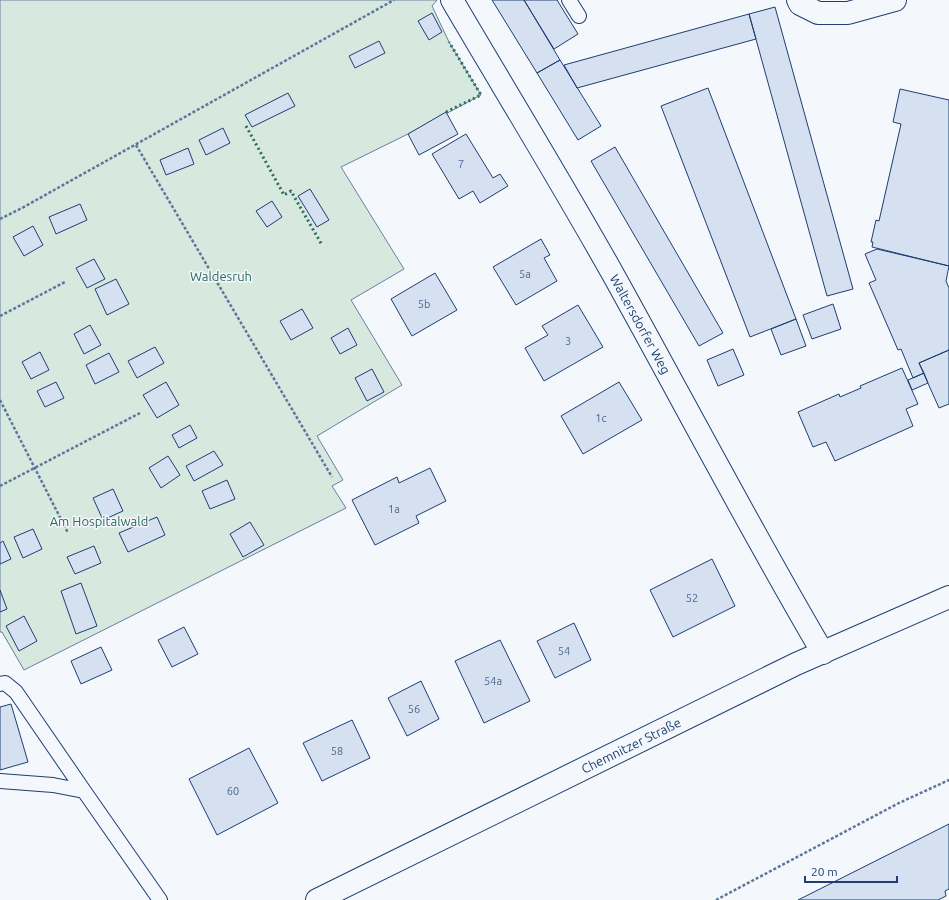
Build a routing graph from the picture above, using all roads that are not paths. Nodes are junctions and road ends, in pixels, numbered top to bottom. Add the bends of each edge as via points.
1 (452, 0) edge
2 (569, 0) edge
3 (798, 0) edge
4 (895, 0) edge
5 (579, 16) dead end
6 (949, 597) edge
7 (823, 653) junction
8 (0, 684) edge
9 (0, 781) edge
10 (84, 791) junction
11 (160, 900) edge
12 (317, 900) edge

1 - 7 street, Waltersdorfer Weg via 613,275
2 - 5 lane
3 - 4 street via 800,4 818,13 848,13
6 - 7 street, Chemnitzer Straße
7 - 12 street, Chemnitzer Straße via 789,667
8 - 10 lane via 6,683 16,692
9 - 10 lane via 53,785
10 - 11 lane

